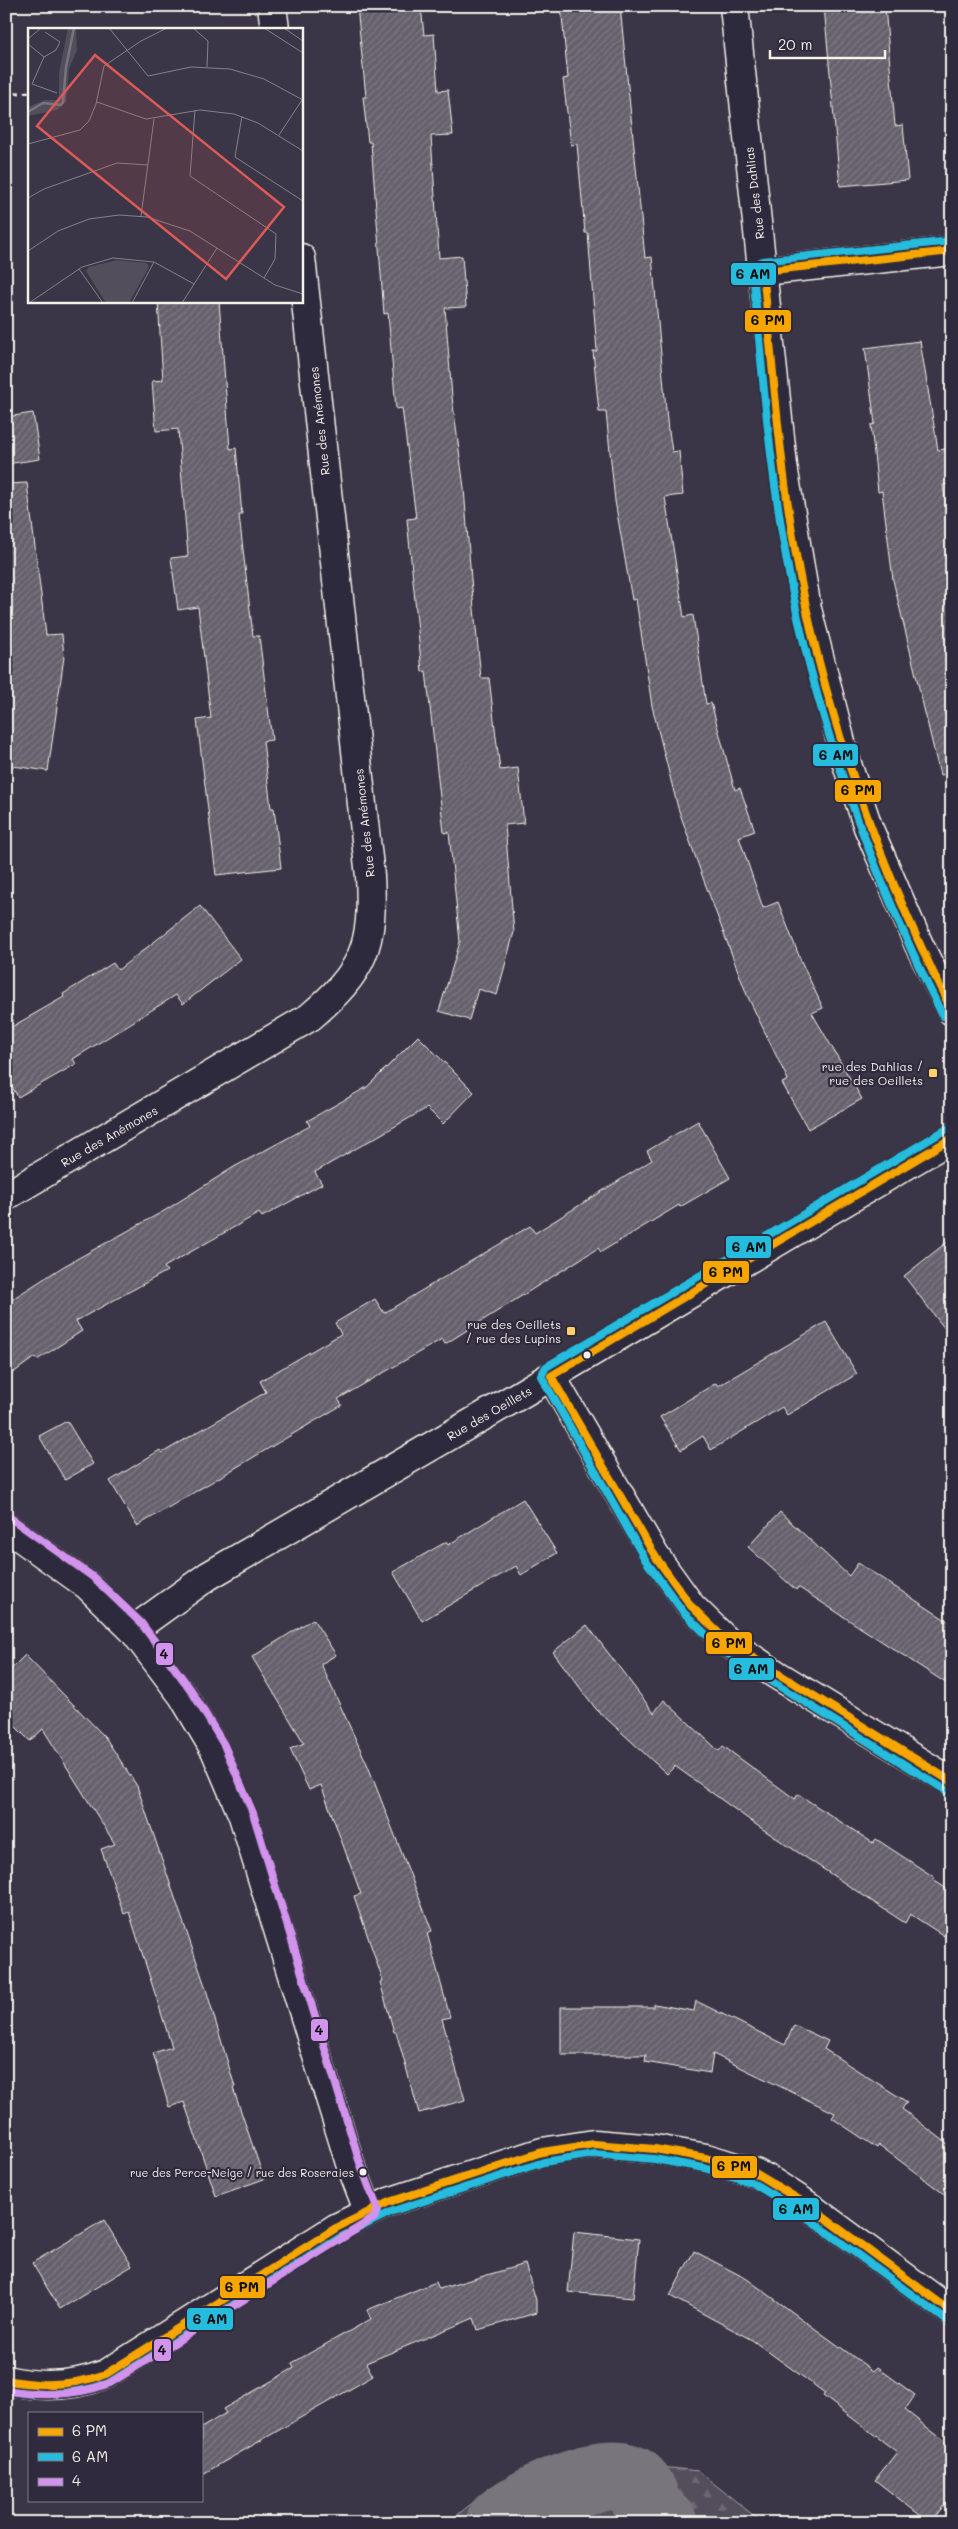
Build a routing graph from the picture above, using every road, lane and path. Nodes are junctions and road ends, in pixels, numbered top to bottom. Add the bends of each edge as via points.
1 (272, 6) edge
2 (734, 6) edge
3 (275, 28) edge
4 (28, 92) edge
5 (6, 94) edge
6 (952, 251) edge
7 (302, 267) edge
8 (764, 271) junction
9 (952, 1011) edge
10 (952, 1138) edge
11 (6, 1196) edge
12 (551, 1376) junction
13 (6, 1528) edge
14 (133, 1630) junction
15 (952, 1782) edge
16 (368, 2210) junction
17 (952, 2312) edge
18 (6, 2380) edge

1 - 3 street
2 - 8 street, Rue des Dahlias
4 - 5 path
6 - 8 street
7 - 11 street, Rue des Anémones via 370,876 372,904 367,947 348,980 310,1017
8 - 9 street, Rue des Dahlias via 790,514 819,661 845,758 868,827 919,945
10 - 12 street, Rue des Oeillets
12 - 14 street, Rue des Oeillets via 208,1576
12 - 15 street via 655,1556 673,1583 710,1625 729,1643 777,1675
13 - 14 street via 87,1585
14 - 16 street via 183,1696 231,1783 350,2163
16 - 17 street via 560,2148 594,2144 683,2153 755,2173 788,2191
16 - 18 street via 106,2374 54,2386

